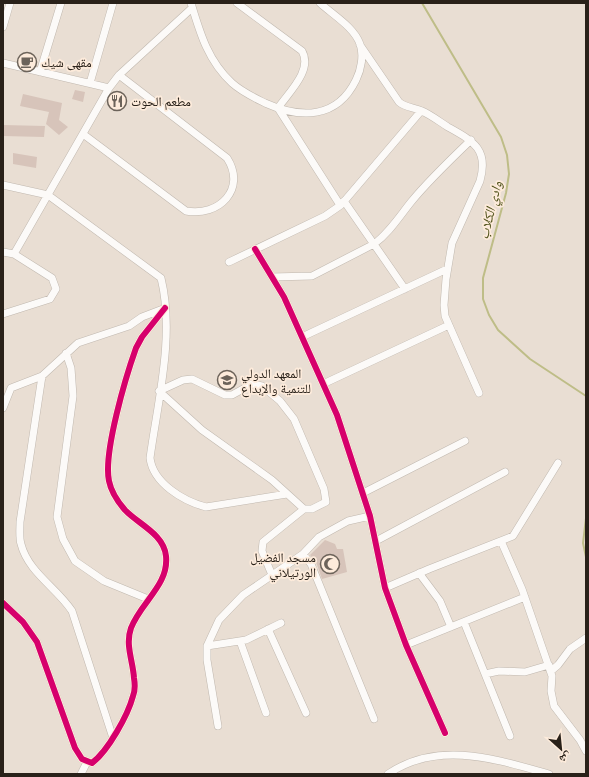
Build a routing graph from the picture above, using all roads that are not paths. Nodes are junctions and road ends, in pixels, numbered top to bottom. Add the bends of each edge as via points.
1 (10, 3) edge
2 (61, 3) edge
3 (113, 3) edge
4 (237, 3) edge
5 (320, 3) edge
6 (192, 5) edge
7 (3, 27) edge
8 (360, 45) junction
9 (3, 63) edge
10 (40, 72) junction
11 (119, 75) junction
12 (90, 83) junction
13 (110, 88) junction
14 (278, 108) junction
15 (421, 111) junction
16 (83, 134) junction
17 (471, 140) junction
18 (3, 185) edge
19 (48, 195) junction
20 (342, 203) junction
21 (374, 244) junction
22 (255, 249) junction
23 (3, 252) edge
24 (14, 254) junction
25 (229, 262) dead end
26 (447, 269) junction
27 (272, 277) junction
28 (405, 289) junction
29 (165, 308) junction
30 (3, 314) edge
31 (449, 325) junction
32 (302, 337) junction
33 (66, 353) junction
34 (42, 376) junction
35 (323, 384) junction
36 (160, 391) junction
37 (479, 393) dead end
38 (3, 408) edge
39 (465, 441) dead end
40 (558, 463) dead end
41 (505, 472) dead end
42 (363, 492) junction
43 (286, 494) junction
44 (304, 509) junction
45 (370, 516) junction
46 (501, 541) junction
47 (376, 542) junction
48 (303, 554) junction
49 (419, 573) junction
50 (272, 575) junction
51 (385, 588) junction
52 (525, 598) junction
53 (148, 599) junction
54 (3, 603) edge
55 (464, 622) junction
56 (281, 623) dead end
57 (451, 627) junction
58 (268, 629) junction
59 (586, 638) edge
60 (240, 641) junction
61 (406, 645) junction
62 (207, 646) junction
63 (550, 668) junction
64 (485, 674) junction
65 (266, 713) dead end
66 (306, 713) dead end
67 (374, 719) dead end
68 (218, 726) dead end
69 (445, 733) dead end
70 (510, 736) dead end
71 (113, 738) junction
72 (586, 751) edge
73 (87, 762) junction
74 (81, 774) edge
75 (388, 774) edge
76 (549, 774) edge

1 - 7 street
2 - 10 street
3 - 12 street
4 - 14 street via 302,51 305,56 304,71
5 - 8 street via 350,30
6 - 11 street
6 - 14 street via 204,45 217,66 246,94
8 - 14 street via 361,65 357,77 352,88 335,106 313,113 296,113
8 - 15 street via 399,102
9 - 10 street
10 - 12 street
11 - 13 street
11 - 16 street via 226,158 233,176 228,197 209,211 186,211
12 - 13 street
13 - 16 street
14 - 20 street
15 - 17 street
15 - 20 street
16 - 19 street
17 - 21 street via 435,175 383,238
17 - 26 street via 482,158 483,172 452,243
18 - 19 street
19 - 24 street
19 - 29 street via 161,278
20 - 21 street
20 - 22 street via 325,216
21 - 27 street via 312,276
21 - 28 street
22 - 25 street
22 - 27 street
23 - 24 street
24 - 30 street via 52,278 56,289 50,299
26 - 28 street
26 - 31 street via 444,305
27 - 32 street
28 - 32 street
29 - 33 street via 142,317 129,326 78,343
29 - 36 street via 167,338
29 - 53 street via 136,348 110,444 108,470 109,481 118,501 159,540 166,554 164,575
31 - 35 street
31 - 37 street
32 - 35 street
33 - 34 street
33 - 53 street via 71,368 73,396 56,517 63,539 75,561 104,581
34 - 38 street via 11,388
34 - 71 street via 20,522 20,543 27,561 64,599 72,611
35 - 42 street via 337,415
36 - 43 street via 202,430 267,476
36 - 43 street via 150,458 156,476 169,488 206,507
36 - 44 street via 183,380 192,379 225,395 232,395 252,384 262,386 280,401 294,419 324,489 326,502 312,509
39 - 42 street
40 - 46 street via 513,536
41 - 47 street
42 - 45 street
43 - 44 street
44 - 50 street via 263,542 262,551
45 - 47 street
45 - 48 street via 348,521 319,537
46 - 49 street
46 - 52 street
47 - 51 street
48 - 50 street
48 - 67 street via 311,564
49 - 51 street
49 - 57 street via 440,601
50 - 62 street via 243,595 219,620
51 - 61 street
52 - 55 street
52 - 63 street
53 - 71 street via 135,618 128,639 134,676 134,696
54 - 73 street via 24,622 37,642 78,756
55 - 57 street
55 - 64 street
56 - 58 street
57 - 61 street
58 - 60 street
58 - 66 street
59 - 63 street via 570,649 558,665
60 - 62 street
60 - 65 street
61 - 69 street
62 - 68 street
63 - 64 street
63 - 72 street via 554,706
64 - 70 street
71 - 73 street via 99,758 92,763
73 - 74 street
75 - 76 street via 420,758 441,755 495,759

